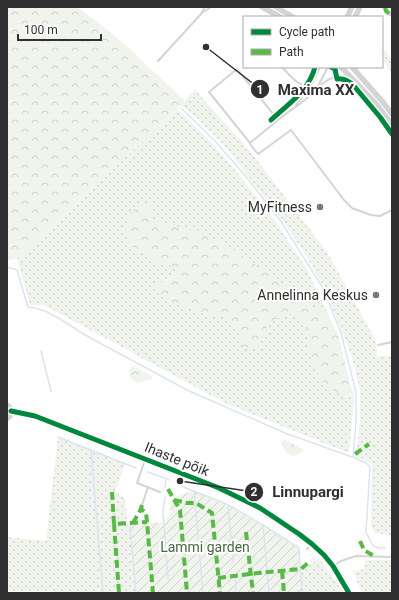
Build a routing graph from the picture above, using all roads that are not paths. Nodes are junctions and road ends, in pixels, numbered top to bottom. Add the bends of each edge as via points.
1 (205, 7) edge
2 (211, 7) edge
3 (262, 7) edge
4 (276, 7) edge
5 (352, 7) edge
6 (385, 7) edge
7 (201, 14) junction
8 (392, 14) edge
9 (278, 16) edge
10 (291, 16) edge
11 (348, 16) edge
12 (158, 61) dead end
13 (283, 68) edge
14 (320, 68) edge
15 (327, 68) edge
16 (342, 68) edge
17 (353, 68) edge
18 (358, 68) edge
19 (363, 78) junction
20 (356, 82) junction
21 (311, 87) junction
22 (317, 87) junction
23 (294, 108) junction
24 (392, 114) edge
25 (278, 120) junction
26 (392, 125) edge
27 (250, 143) junction
28 (392, 210) edge
29 (392, 342) edge
30 (378, 346) dead end
31 (7, 406) edge
32 (11, 411) junction
33 (7, 418) edge
34 (146, 459) junction
35 (148, 487) junction
36 (160, 492) dead end
37 (142, 505) dead end
38 (312, 544) junction
39 (308, 549) dead end
40 (392, 557) edge
41 (333, 566) junction
42 (349, 593) edge

1 - 7 lane
2 - 7 lane
3 - 9 street
4 - 10 street
5 - 11 street
6 - 8 street via 386,11
7 - 12 lane
13 - 21 lane via 296,82
14 - 21 lane
15 - 22 lane
16 - 20 street
17 - 19 street
18 - 19 street
19 - 24 street
20 - 22 lane via 348,77 336,76
20 - 26 street
21 - 22 lane
21 - 23 lane
22 - 23 lane
23 - 25 lane
25 - 27 lane
25 - 27 lane via 237,69 209,92
27 - 28 lane via 258,154 291,130 352,208 380,216
29 - 30 lane
31 - 32 street
32 - 33 street
32 - 34 street, Ihaste põik via 35,416
34 - 35 lane via 137,483
34 - 38 street, Ihaste põik via 219,488 260,508
35 - 36 lane
35 - 37 lane
38 - 39 lane
38 - 41 street, Ihaste põik
40 - 41 lane via 356,556
41 - 42 street, Ihaste põik

